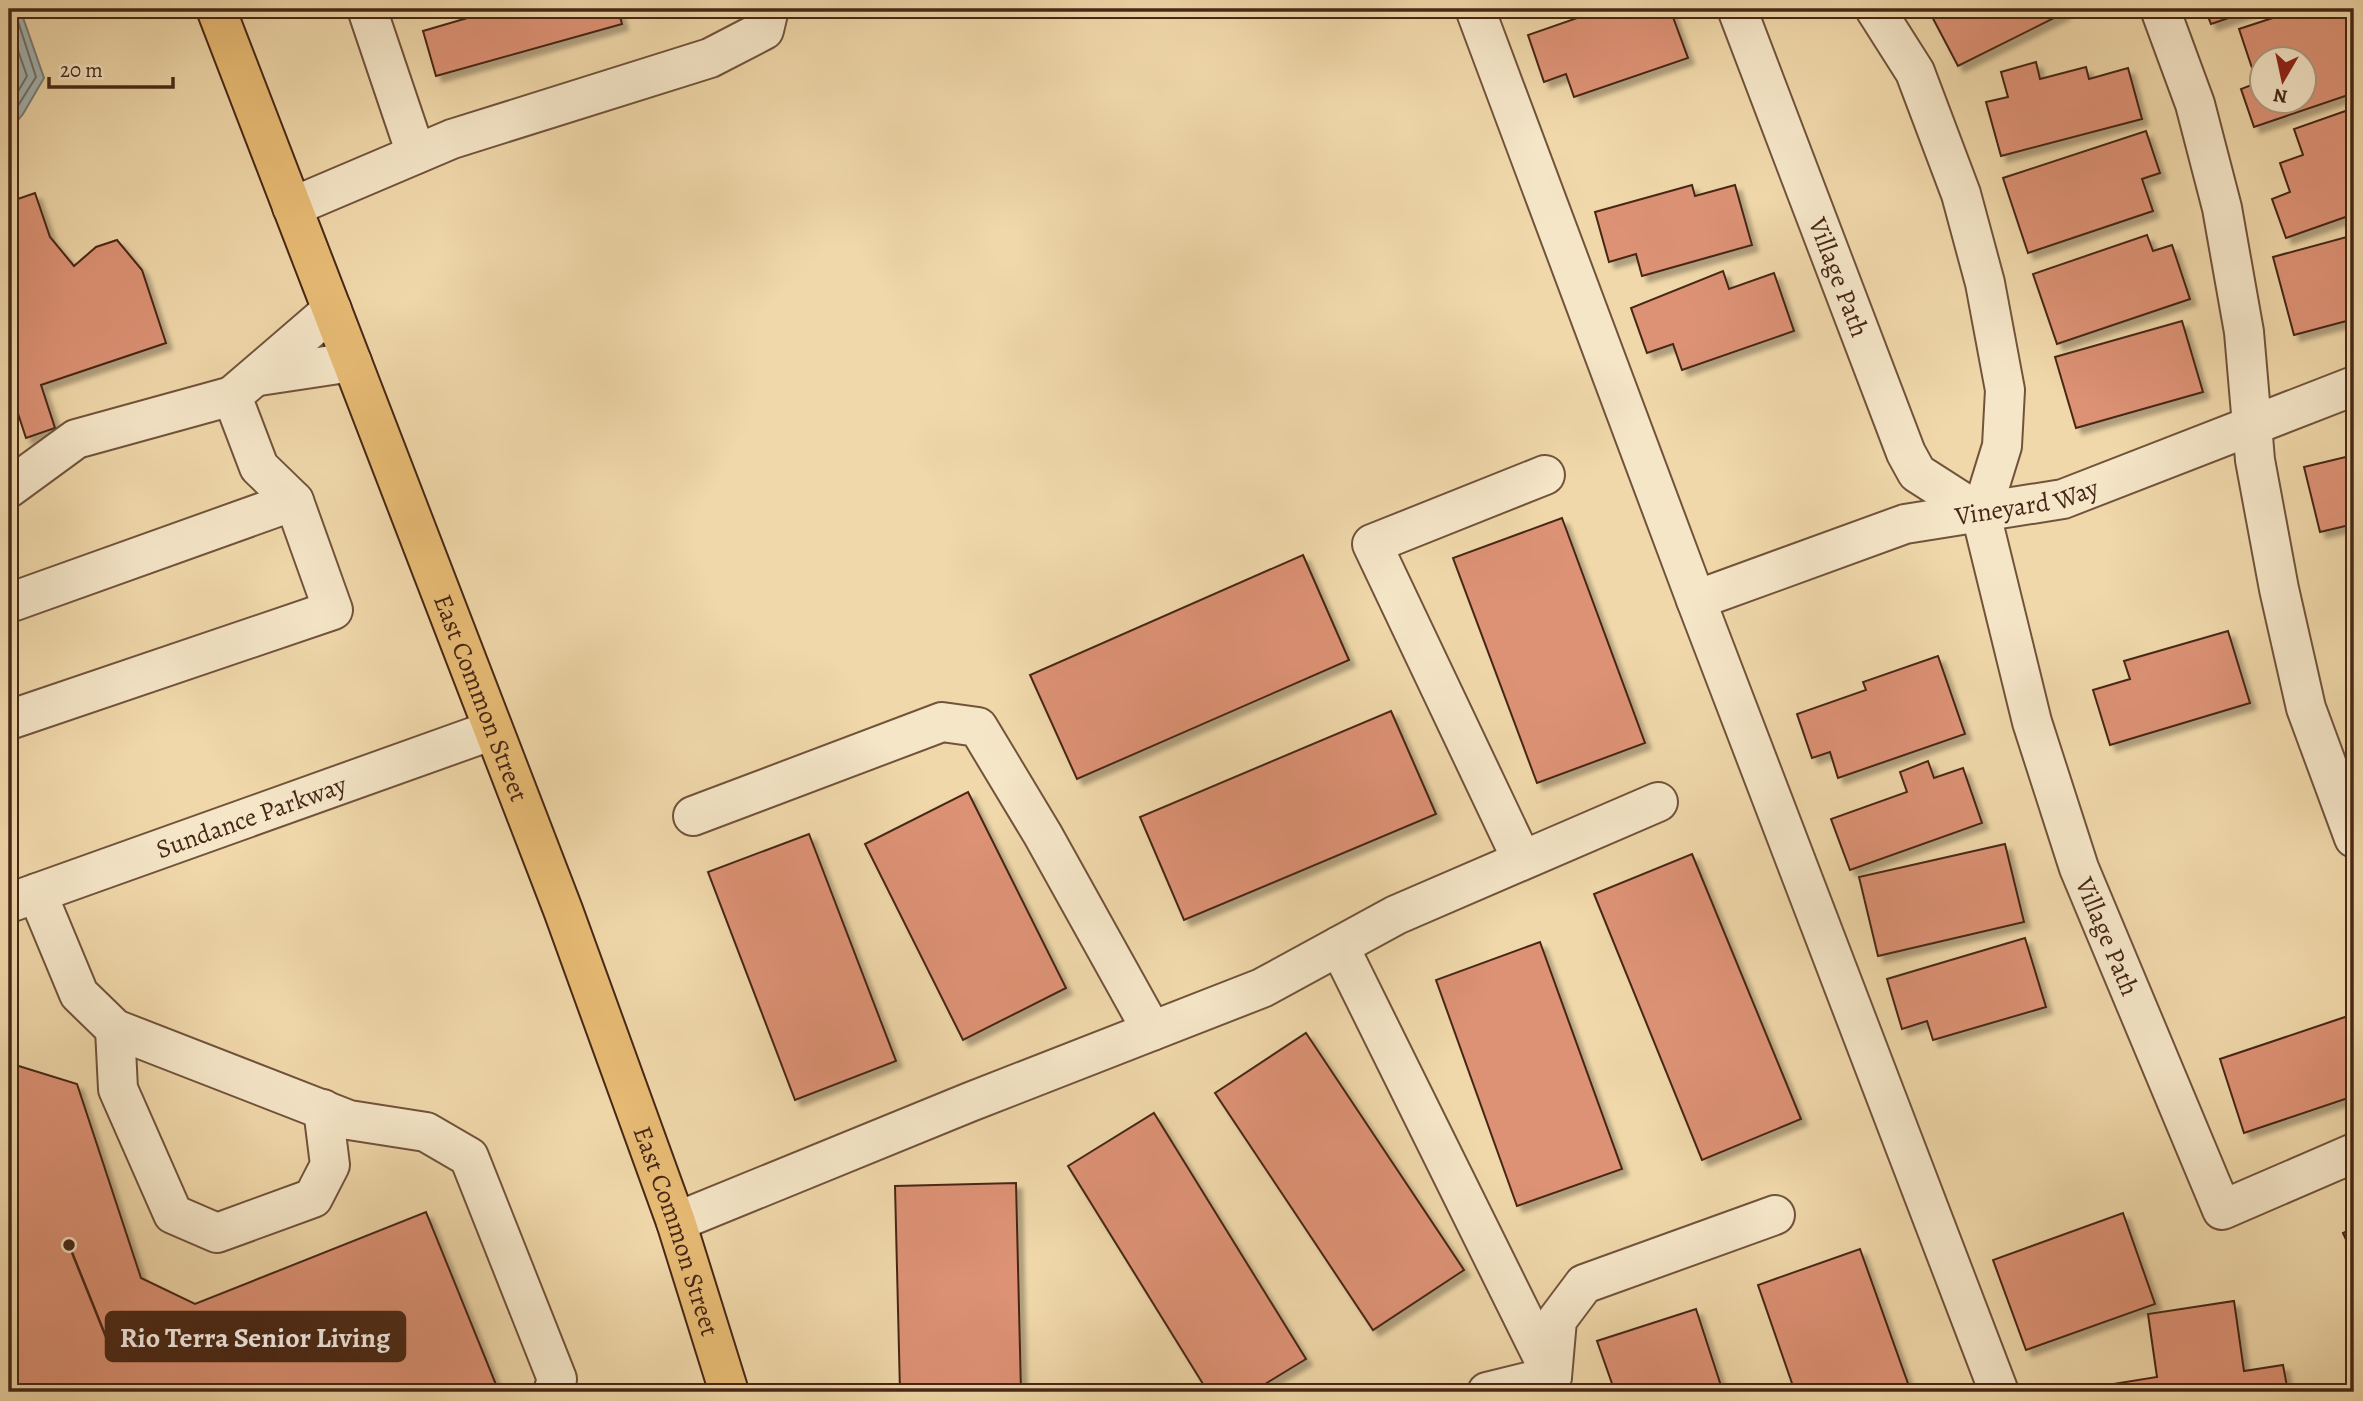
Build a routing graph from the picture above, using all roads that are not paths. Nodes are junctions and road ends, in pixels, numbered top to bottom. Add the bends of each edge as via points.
1 (216, 9) edge
2 (368, 9) edge
3 (769, 9) edge
4 (1475, 9) edge
5 (1737, 9) edge
6 (1875, 9) edge
7 (2160, 9) edge
8 (416, 154) junction
9 (292, 207) junction
10 (332, 310) junction
11 (352, 362) junction
12 (245, 386) junction
13 (2354, 386) edge
14 (2252, 425) junction
15 (1545, 475) dead end
16 (9, 488) edge
17 (294, 501) junction
18 (1981, 514) junction
19 (1696, 600) junction
20 (9, 603) edge
21 (9, 720) edge
22 (493, 730) junction
23 (1658, 802) dead end
24 (693, 816) dead end
25 (2354, 838) edge
26 (1522, 860) junction
27 (23, 898) edge
28 (1339, 946) junction
29 (115, 1030) junction
30 (1152, 1031) junction
31 (323, 1109) junction
32 (2354, 1153) edge
33 (1775, 1214) dead end
34 (676, 1222) junction
35 (1553, 1384) edge
36 (553, 1392) edge
37 (729, 1392) edge
38 (1487, 1392) edge
39 (1999, 1392) edge

1 - 9 main road, East Common Street
2 - 8 street
3 - 8 street via 764,30 710,58
4 - 19 street
5 - 18 street, Village Path via 1906,453 1917,473
6 - 18 street via 1915,72 1961,194 1985,283 2005,390 2002,446
7 - 14 street via 2195,104 2222,208 2244,332
8 - 9 street
9 - 10 main road, East Common Street
10 - 11 main road, East Common Street
10 - 12 street
11 - 12 street
11 - 22 main road, East Common Street
12 - 16 street via 76,439
12 - 17 street via 258,467
13 - 14 street, Vineyard Way
14 - 18 street, Vineyard Way via 2063,499
14 - 25 street via 2279,589 2306,708
15 - 26 street via 1372,544
17 - 20 street
17 - 21 street via 333,610
18 - 19 street, Vineyard Way via 1905,524
18 - 32 street, Village Path via 2032,722 2079,868 2222,1210
19 - 39 street
22 - 27 street, Sundance Parkway
22 - 34 main road, East Common Street
23 - 26 street
24 - 30 street via 942,722 978,727
26 - 28 street via 1396,915
27 - 29 street via 79,994
28 - 30 street via 1262,988
28 - 35 street
29 - 31 street
29 - 31 street via 118,1089 173,1214 218,1233 313,1198 330,1165
30 - 34 street
31 - 36 street via 349,1120 426,1132 469,1157 557,1379
33 - 35 street via 1584,1284 1557,1320
34 - 37 main road, East Common Street
35 - 38 street

